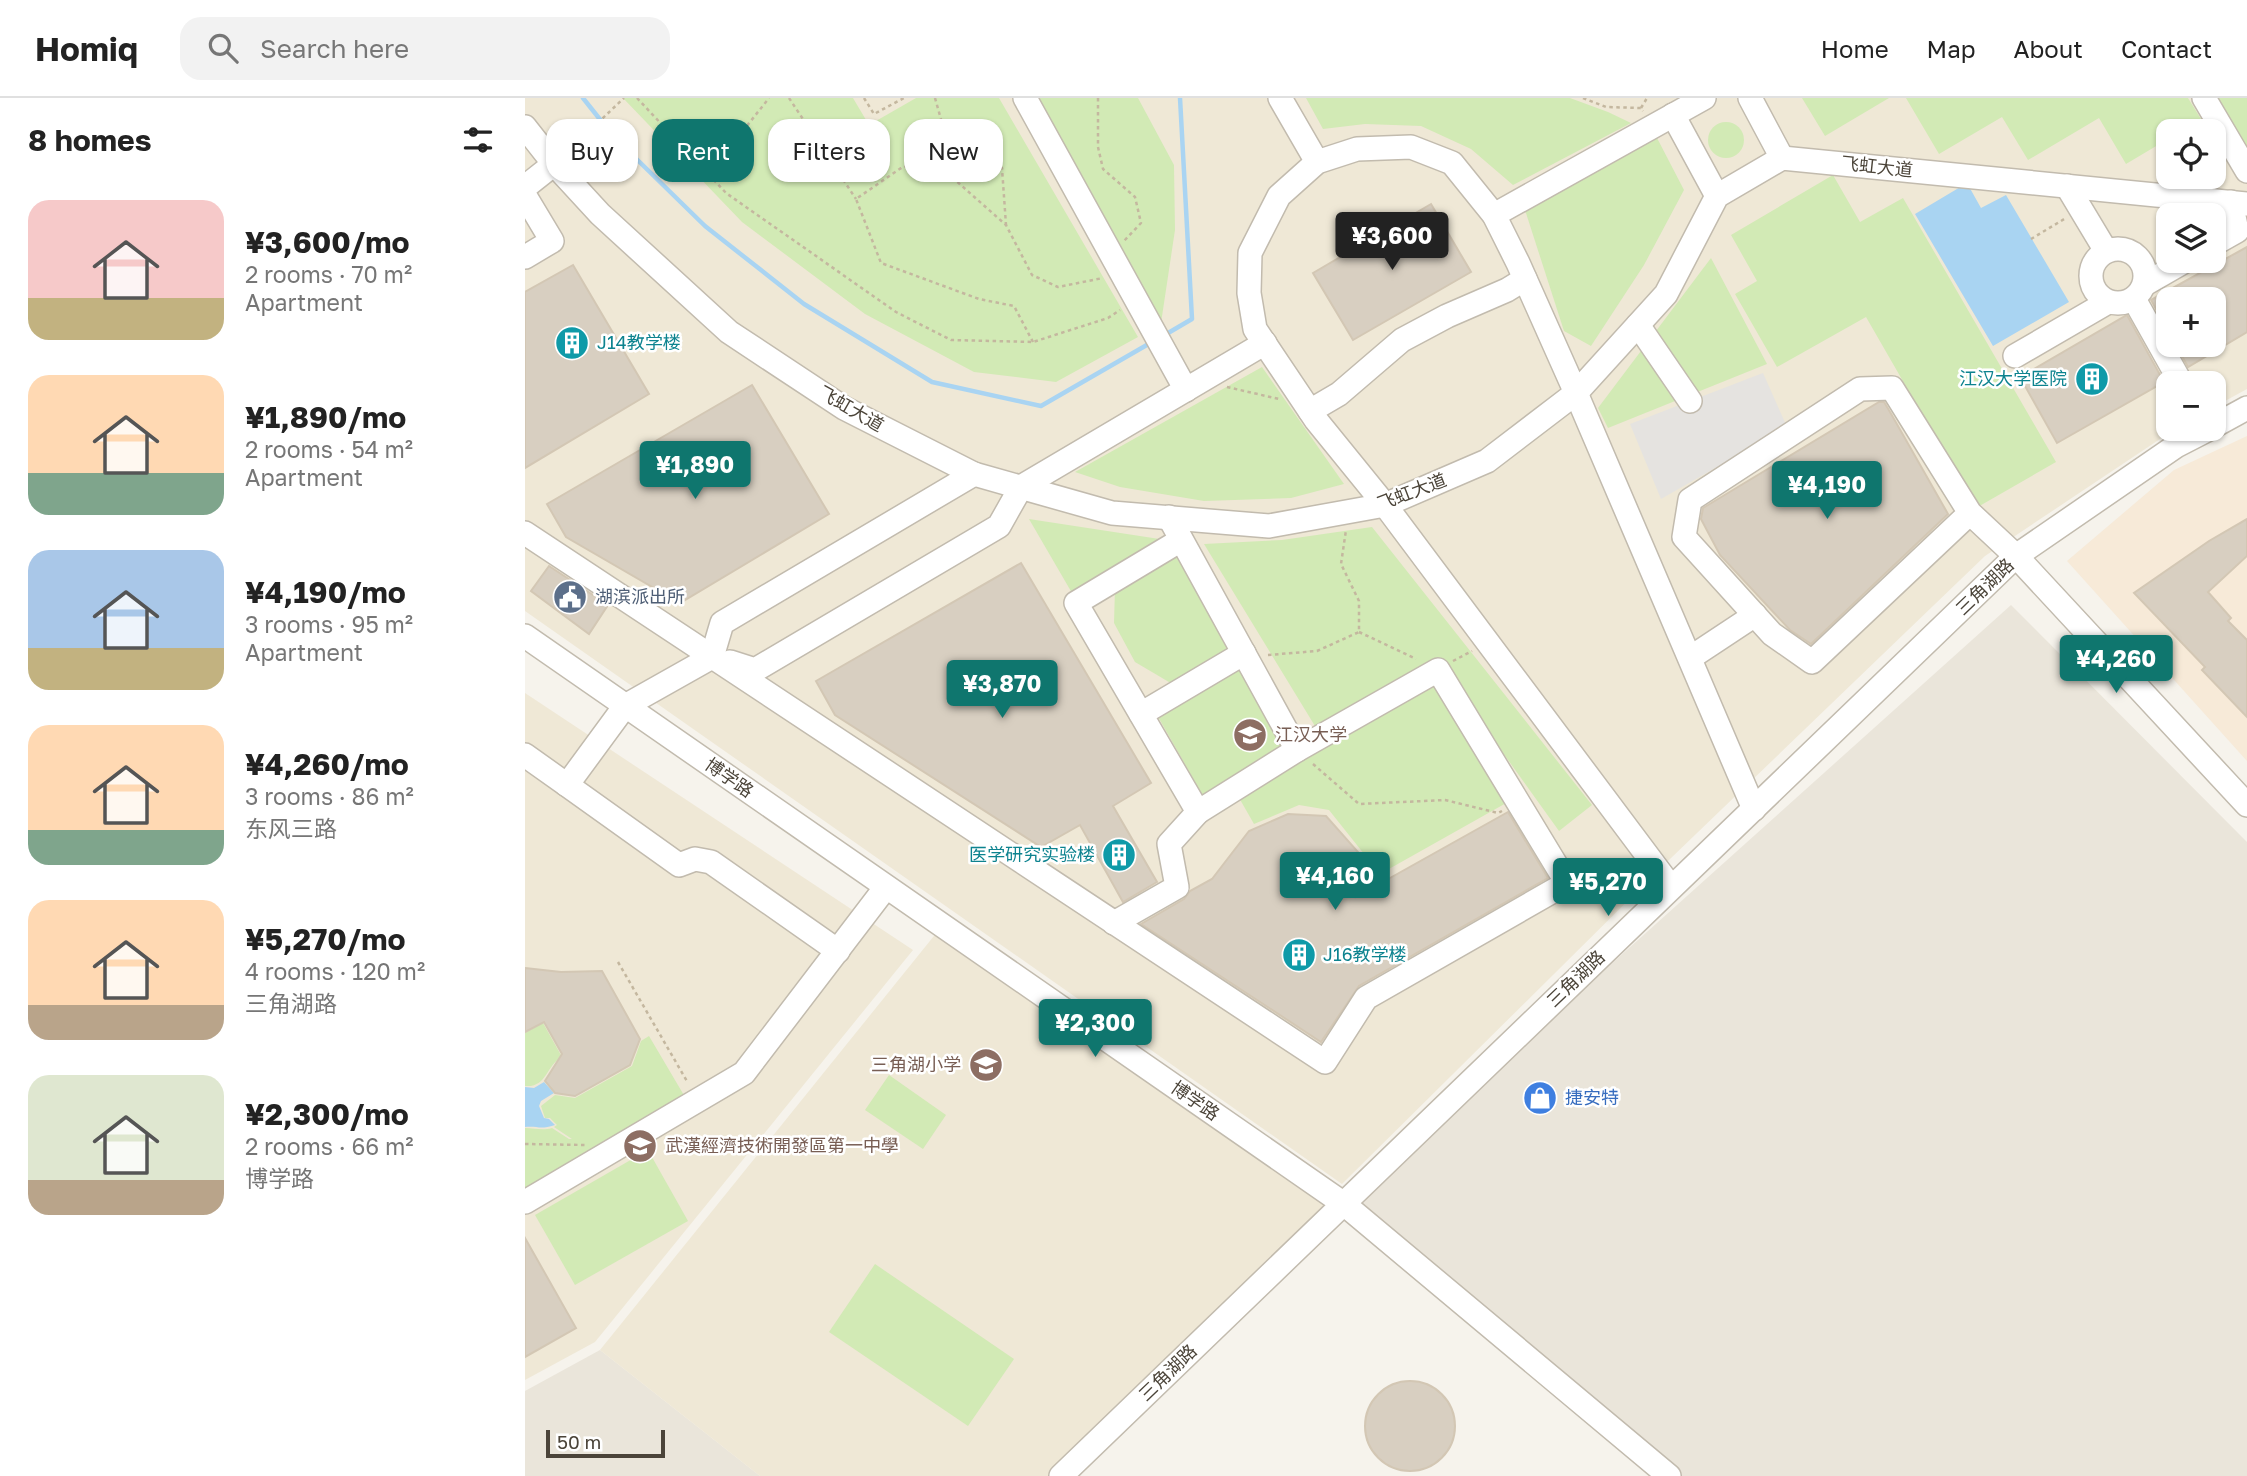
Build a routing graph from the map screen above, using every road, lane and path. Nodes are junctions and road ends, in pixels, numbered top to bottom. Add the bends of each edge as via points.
1 (624, 98) edge
2 (638, 98) edge
3 (769, 98) edge
4 (789, 98) edge
5 (864, 98) edge
6 (904, 98) edge
7 (935, 98) edge
8 (1025, 98) edge
9 (1098, 98) edge
10 (1280, 98) edge
11 (1583, 98) edge
12 (1647, 98) edge
13 (1704, 98) edge
14 (1750, 98) edge
15 (2204, 98) edge
16 (1656, 116) junction
17 (602, 119) edge
18 (657, 119) edge
19 (752, 119) edge
20 (525, 127) edge
21 (546, 154) edge
22 (1782, 158) junction
23 (1317, 162) junction
24 (546, 170) edge
25 (2247, 171) edge
26 (571, 182) edge
27 (716, 182) edge
28 (2067, 186) junction
29 (525, 187) edge
30 (525, 196) edge
31 (1717, 196) junction
32 (856, 199) junction
33 (2239, 203) edge
34 (2081, 210) junction
35 (1494, 215) junction
36 (1006, 225) junction
37 (2226, 237) edge
38 (2031, 239) dead end
39 (1108, 250) junction
40 (2106, 251) junction
41 (525, 257) edge
42 (1121, 272) junction
43 (2167, 273) edge
44 (1525, 279) junction
45 (2139, 291) junction
46 (1137, 301) junction
47 (2108, 302) junction
48 (1638, 325) junction
49 (1033, 342) junction
50 (1265, 343) junction
51 (2015, 356) dead end
52 (2175, 371) edge
53 (1193, 385) junction
54 (1576, 393) junction
55 (1690, 401) dead end
56 (1309, 408) junction
57 (2247, 408) edge
58 (2226, 419) edge
59 (2185, 441) edge
60 (974, 474) junction
61 (1021, 487) junction
62 (1385, 506) junction
63 (1342, 513) junction
64 (1970, 513) junction
65 (1169, 517) junction
66 (525, 533) edge
67 (1181, 540) junction
68 (2016, 556) junction
69 (1755, 615) junction
70 (1359, 632) junction
71 (525, 636) edge
72 (1488, 643) junction
73 (1244, 653) junction
74 (712, 657) junction
75 (1690, 658) junction
76 (1438, 670) junction
77 (625, 706) junction
78 (1141, 714) junction
79 (1297, 750) junction
80 (525, 755) edge
81 (567, 785) junction
82 (1518, 803) junction
83 (2247, 804) edge
84 (1754, 809) junction
85 (1198, 812) junction
86 (886, 887) junction
87 (1671, 887) junction
88 (1114, 923) junction
89 (838, 951) junction
90 (618, 962) dead end
91 (698, 1100) junction
92 (525, 1144) edge
93 (621, 1145) junction
94 (525, 1202) edge
95 (1343, 1205) junction
96 (1062, 1476) edge
97 (1669, 1476) edge

1 - 17 path
2 - 18 path
3 - 19 path
4 - 32 path
5 - 6 path via 874,114
7 - 36 path via 948,144 1002,168
8 - 39 street
9 - 39 path via 1103,169 1135,197 1141,223 1127,239
10 - 23 street
11 - 16 path
12 - 16 path
13 - 16 street
14 - 22 street
15 - 25 street
16 - 31 street
16 - 35 street
20 - 21 street, 飞虹大道
22 - 28 street, 飞虹大道
22 - 31 street
23 - 35 street via 1357,149 1411,148 1452,163
23 - 50 street via 1279,196 1250,253 1249,293 1255,329
24 - 29 street
26 - 60 street, 飞虹大道 via 729,331 844,408
27 - 49 path via 896,312 951,340
28 - 33 street, 飞虹大道
28 - 34 street
30 - 41 street via 552,241
31 - 48 street, 飞虹大道 via 1666,294
32 - 36 path via 904,166 954,179
32 - 49 path via 881,263 979,299 1014,306
33 - 37 street via 2237,231
34 - 38 path
34 - 40 street
35 - 44 street
36 - 42 path via 1032,275 1058,288
39 - 42 street
40 - 45 street via 2132,252 2144,266
40 - 47 street via 2093,264 2091,282
42 - 46 street
43 - 45 street
44 - 54 street
44 - 56 street via 1402,340 1339,394
45 - 47 street via 2117,304
45 - 52 street
46 - 49 path via 1108,318
46 - 53 street
47 - 51 street
48 - 54 street, 飞虹大道
48 - 55 street
50 - 53 street
50 - 56 street
53 - 56 path
53 - 61 street
54 - 62 street, 飞虹大道 via 1487,461
54 - 75 street
56 - 62 street
57 - 58 street
59 - 68 street, 三角湖路
60 - 61 street, 飞虹大道
60 - 74 street via 722,623
61 - 65 street, 飞虹大道 via 1112,513
61 - 74 street via 999,526 755,670
62 - 63 street, 飞虹大道
62 - 72 street
63 - 65 street, 飞虹大道 via 1269,526
63 - 70 path via 1347,534 1341,564 1359,601
64 - 68 street
64 - 69 street via 1812,662
64 - 69 street via 1892,388 1860,389 1690,500 1684,537
65 - 67 street
66 - 74 street
67 - 73 street
67 - 78 street via 1076,603
68 - 83 street
68 - 84 street, 三角湖路
69 - 75 street
70 - 73 path via 1317,651 1279,656
70 - 76 path
71 - 77 street, 博学路
72 - 76 path
72 - 87 street
73 - 78 street
73 - 79 street
74 - 77 street
74 - 88 street
75 - 84 street
76 - 79 street
76 - 82 street
77 - 81 street
77 - 86 street, 博学路
78 - 85 street
79 - 82 path via 1359,804 1445,800 1498,813
79 - 85 street
80 - 81 street
81 - 89 street via 679,865 695,859 711,862
82 - 88 street via 1567,883 1366,998 1325,1062
84 - 87 street, 三角湖路
85 - 88 street via 1169,844 1177,887
86 - 89 street
86 - 95 street, 博学路
87 - 95 street, 三角湖路
89 - 91 street via 744,1073
90 - 91 path
91 - 93 street
92 - 93 path
93 - 94 street
95 - 96 street, 三角湖路
95 - 97 street, 博学路

